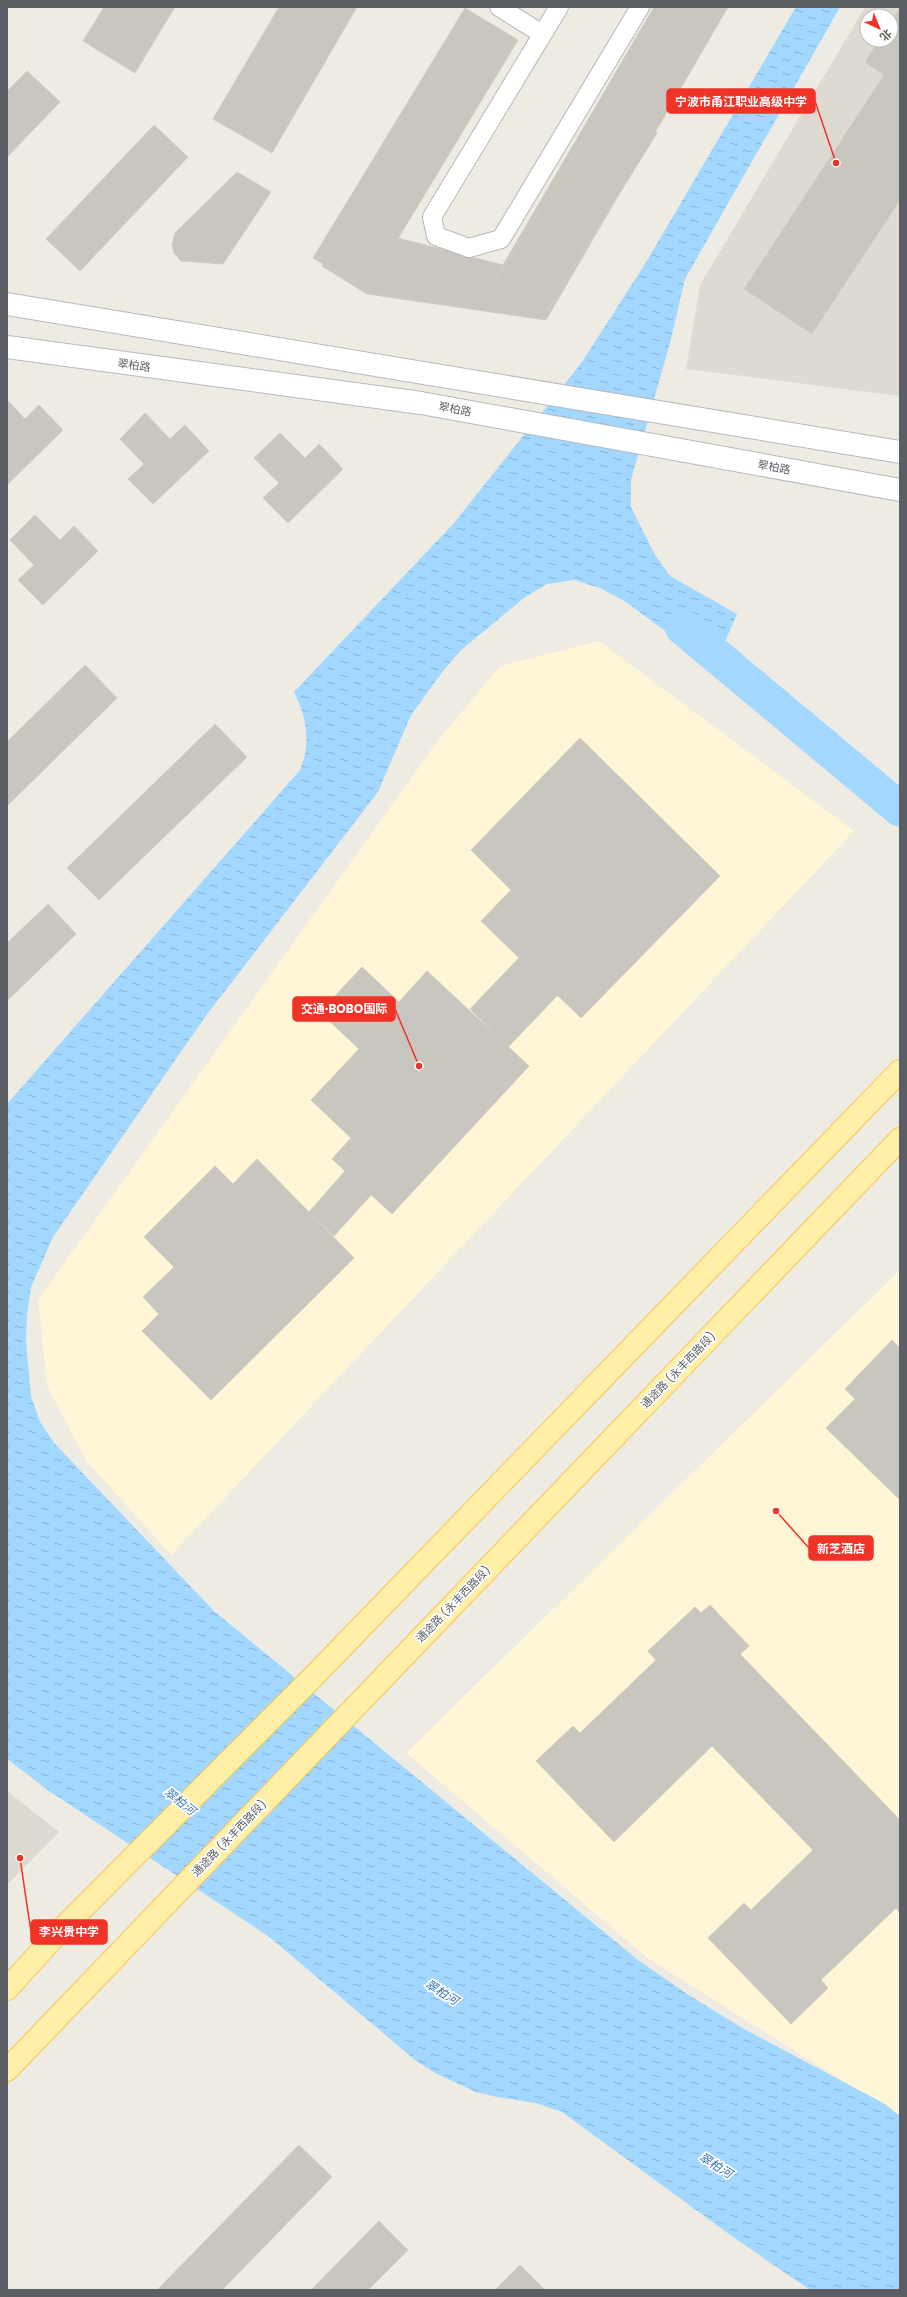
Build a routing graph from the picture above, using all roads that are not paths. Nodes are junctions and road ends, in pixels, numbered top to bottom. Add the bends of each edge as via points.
1 (499, 7) edge
2 (558, 7) edge
3 (640, 7) edge
4 (542, 34) junction
5 (7, 304) edge
6 (7, 347) edge
7 (900, 452) edge
8 (900, 490) edge
9 (900, 1071) edge
10 (900, 1139) edge
11 (7, 1989) edge
12 (7, 2070) edge

1 - 4 lane
2 - 4 lane
3 - 4 lane via 501,239 470,248 436,236 432,217
5 - 7 main road
6 - 8 main road, 翠柏路 via 421,403
9 - 11 main road
10 - 12 main road, 通途路 (永丰西路段)

